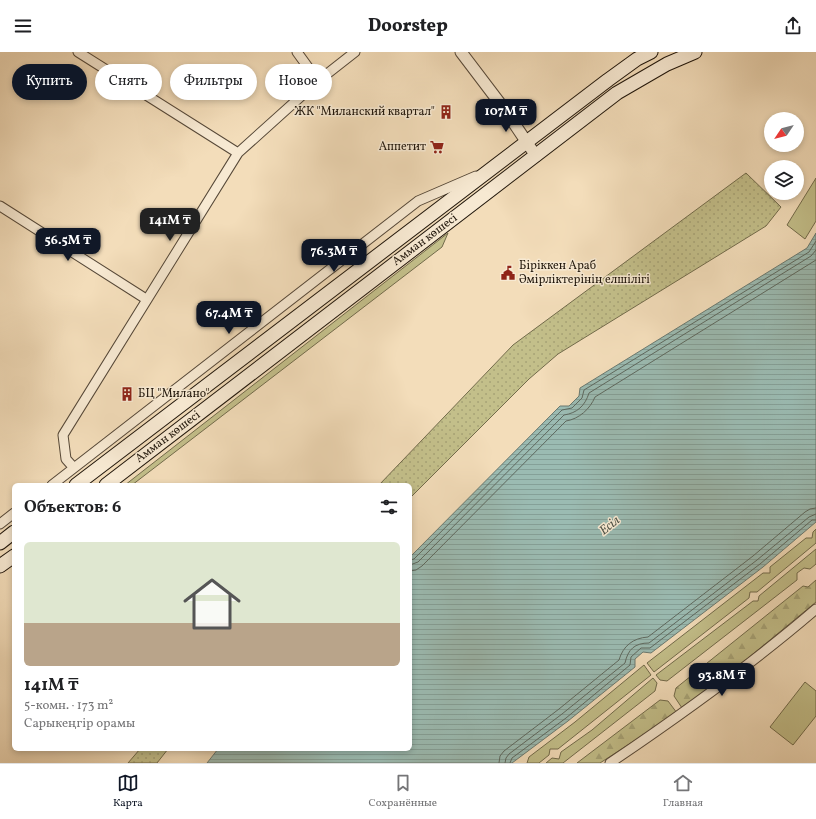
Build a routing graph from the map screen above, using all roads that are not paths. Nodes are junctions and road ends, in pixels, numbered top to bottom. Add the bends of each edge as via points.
1 (78, 52) edge
2 (297, 52) edge
3 (355, 52) edge
4 (461, 52) edge
5 (651, 52) edge
6 (695, 52) edge
7 (306, 64) edge
8 (332, 70) edge
9 (297, 100) edge
10 (526, 142) junction
11 (238, 153) junction
12 (536, 156) junction
13 (492, 169) junction
14 (0, 206) edge
15 (146, 299) junction
16 (74, 468) junction
17 (55, 483) edge
18 (79, 483) edge
19 (109, 483) edge
20 (12, 515) edge
21 (0, 524) edge
22 (12, 534) edge
23 (0, 543) edge
24 (12, 557) edge
25 (0, 566) edge
26 (816, 609) edge
27 (610, 763) edge

1 - 11 street
2 - 7 street
3 - 8 street
4 - 10 street
5 - 10 main road, Амман көшесі via 637,59
6 - 12 main road, Амман көшесі via 667,64 617,93
9 - 11 street
10 - 12 street
10 - 13 main road, Амман көшесі
11 - 15 street
12 - 19 main road, Амман көшесі
13 - 16 street, Амман көшесі via 418,201
13 - 18 main road, Амман көшесі
14 - 15 street
15 - 16 street via 63,434 66,459
16 - 17 street, Амман көшесі
20 - 21 street
22 - 23 main road
24 - 25 main road
26 - 27 street via 688,710

